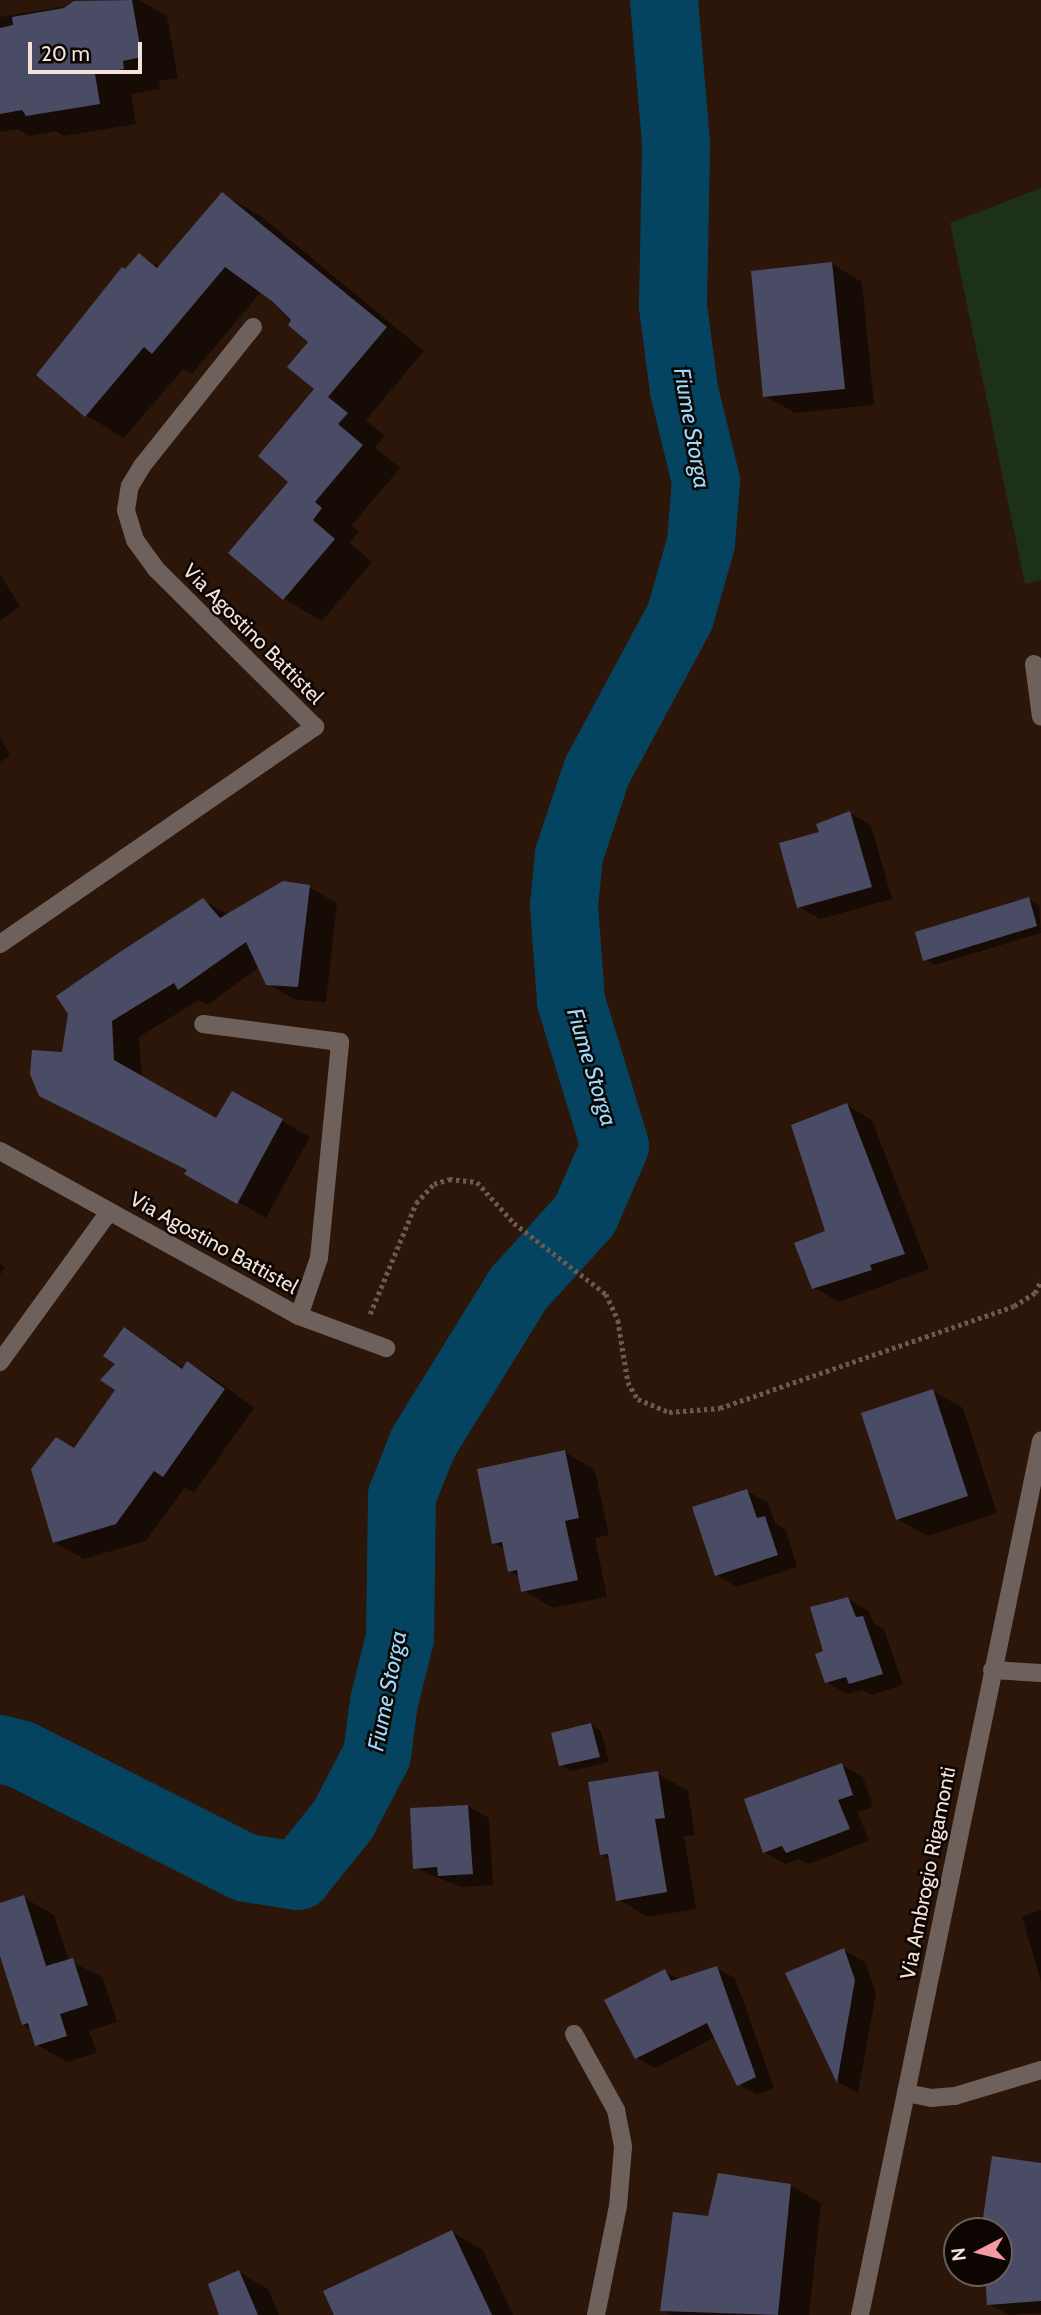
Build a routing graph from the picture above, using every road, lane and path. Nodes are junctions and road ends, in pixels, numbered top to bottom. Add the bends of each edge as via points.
1 (253, 327) dead end
2 (1034, 664) dead end
3 (1041, 717) edge
4 (0, 944) edge
5 (203, 1024) dead end
6 (0, 1151) edge
7 (109, 1212) junction
8 (1041, 1280) edge
9 (299, 1316) junction
10 (360, 1339) junction
11 (386, 1348) dead end
12 (0, 1362) edge
13 (1041, 1441) edge
14 (992, 1670) junction
15 (1041, 1673) edge
16 (573, 2034) dead end
17 (1041, 2070) edge
18 (906, 2093) junction
19 (596, 2315) edge
20 (860, 2315) edge

1 - 4 street, Via Agostino Battistel via 142,466 130,486 126,510 135,540 156,569 314,727
2 - 3 street
5 - 9 street, Via Agostino Battistel via 340,1042 319,1258
6 - 7 street, Via Agostino Battistel
7 - 9 street, Via Agostino Battistel
7 - 12 street, Via Agostino Battistel
8 - 10 path via 1035,1293 1014,1306 720,1408 693,1413 652,1408 638,1399 628,1382 613,1305 581,1273 514,1223 477,1182 449,1180 434,1184 416,1203
9 - 10 street
10 - 11 street
13 - 14 street, Via Ambrogio Rigamonti
14 - 15 street
14 - 18 street, Via Ambrogio Rigamonti
16 - 19 street via 616,2110 623,2147 618,2206
17 - 18 street via 955,2096
18 - 20 street, Via Ambrogio Rigamonti

